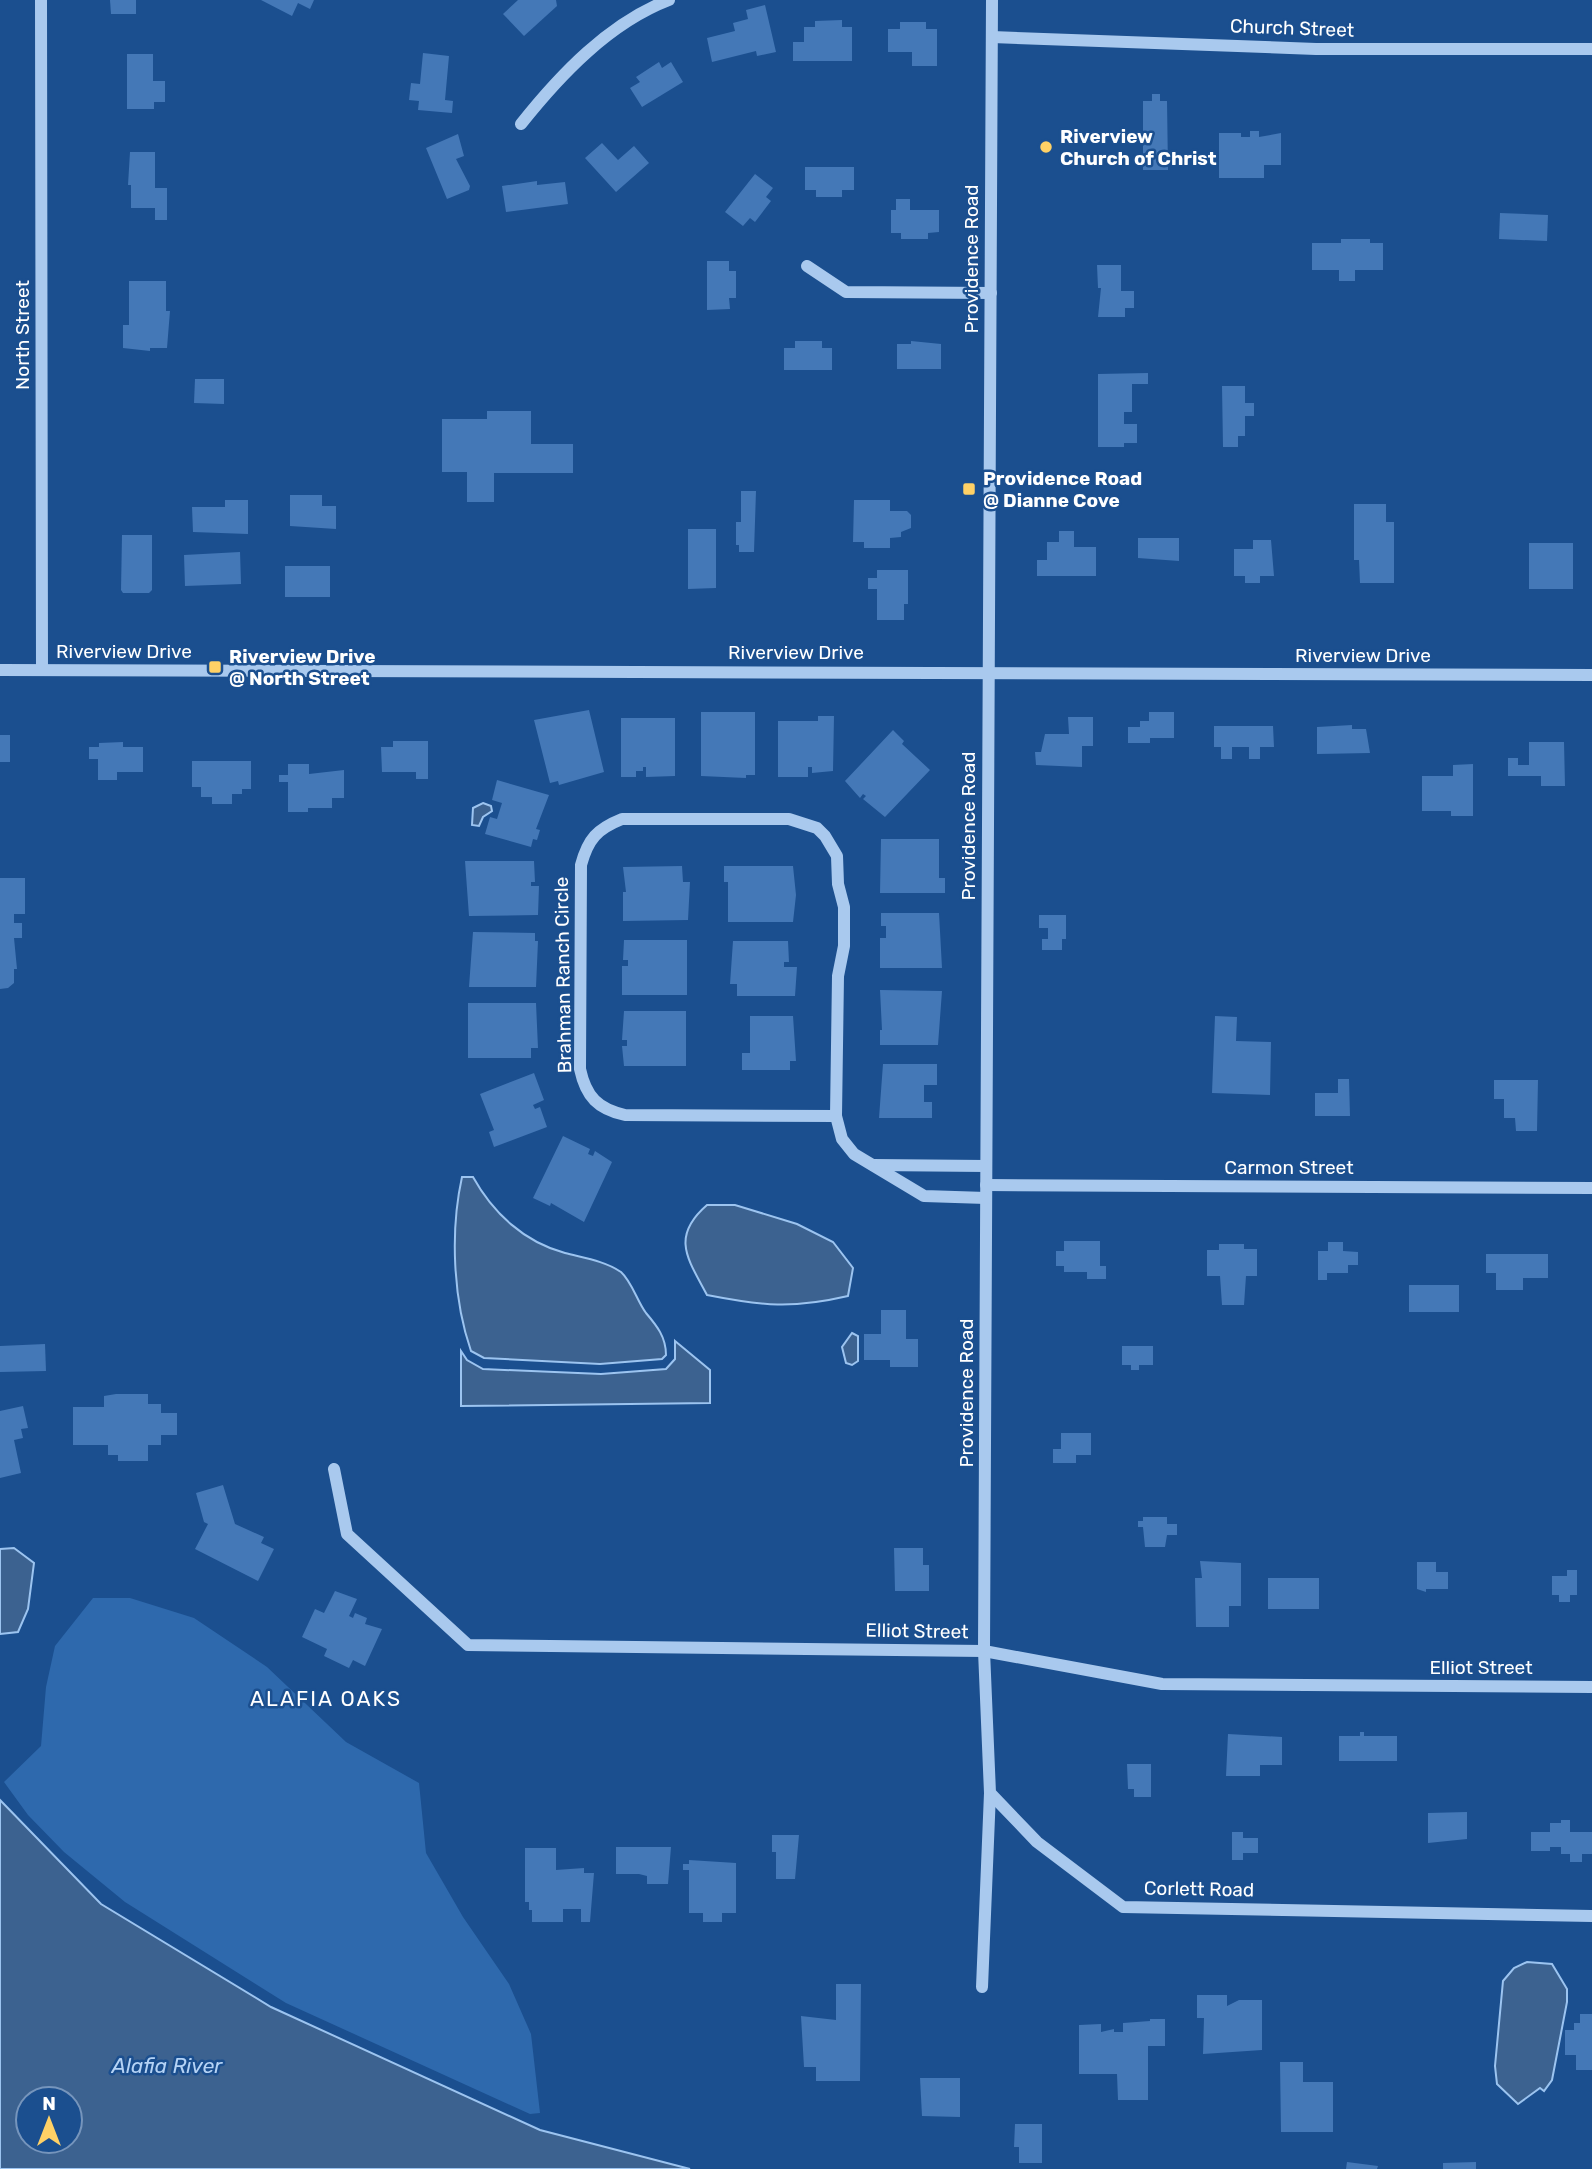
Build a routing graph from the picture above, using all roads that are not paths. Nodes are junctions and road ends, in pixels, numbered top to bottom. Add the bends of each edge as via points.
1 (41, 0) edge
2 (669, 0) edge
3 (992, 0) edge
4 (992, 37) junction
5 (1592, 49) edge
6 (521, 124) dead end
7 (807, 265) dead end
8 (990, 293) junction
9 (0, 670) edge
10 (42, 670) junction
11 (988, 671) junction
12 (1592, 675) edge
13 (836, 1116) junction
14 (873, 1165) junction
15 (986, 1166) junction
16 (1592, 1188) edge
17 (986, 1191) junction
18 (334, 1469) dead end
19 (984, 1651) junction
20 (1592, 1686) edge
21 (990, 1793) junction
22 (1592, 1916) edge
23 (982, 1987) dead end

1 - 10 street, North Street
2 - 6 street via 641,11 557,79
3 - 4 street, Providence Road
4 - 5 street, Church Street via 1316,49
4 - 8 street, Providence Road
7 - 8 street via 846,292
8 - 11 street, Providence Road
9 - 10 street, Riverview Drive
10 - 11 street, Riverview Drive
11 - 12 street, Riverview Drive
11 - 15 street, Providence Road
13 - 13 street, Brahman Ranch Circle via 844,907 837,856 830,841 817,828 789,819 622,819 590,837 581,864 580,1069 592,1100 607,1111 625,1115
13 - 14 street, Brahman Ranch Circle via 842,1139 854,1154
14 - 15 street
14 - 17 street, Brahman Ranch Circle via 924,1196
15 - 17 street, Providence Road
16 - 17 street, Carmon Street
17 - 19 street, Providence Road
18 - 19 street, Elliot Street via 347,1534 468,1645
19 - 20 street, Elliot Street via 1161,1684
19 - 21 street
21 - 22 street, Corlett Road via 1037,1842 1123,1907
21 - 23 street

